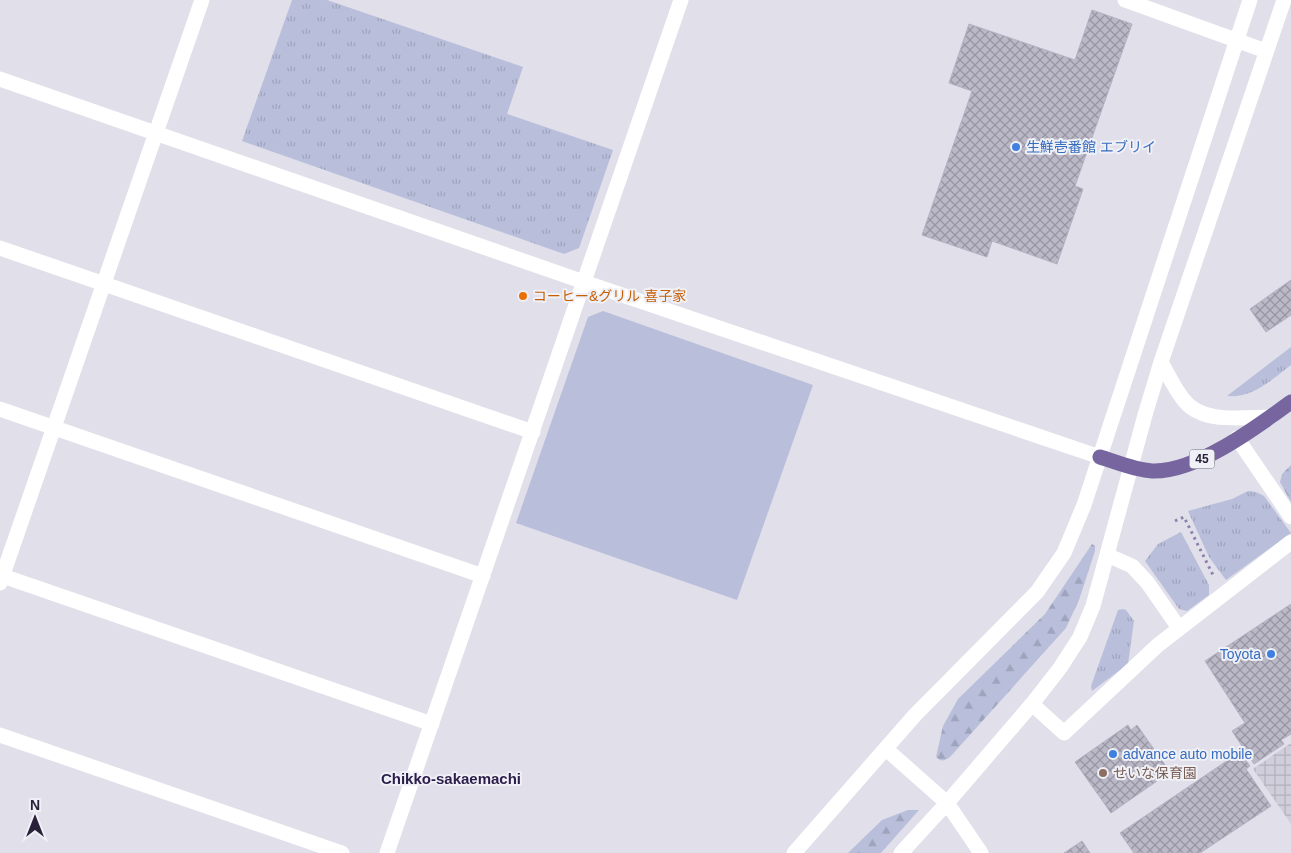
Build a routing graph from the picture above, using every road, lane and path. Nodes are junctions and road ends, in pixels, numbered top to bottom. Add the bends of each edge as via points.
1 (202, 0) edge
2 (680, 0) edge
3 (1125, 0) edge
4 (1250, 0) edge
5 (1284, 0) edge
6 (1236, 40) junction
7 (1266, 51) junction
8 (0, 79) edge
9 (156, 133) junction
10 (0, 248) edge
11 (584, 282) junction
12 (104, 284) junction
13 (1161, 362) junction
14 (1291, 402) edge
15 (0, 409) edge
16 (1271, 417) junction
17 (54, 428) junction
18 (533, 432) junction
19 (1237, 438) junction
20 (1100, 457) junction
21 (1131, 466) junction
22 (1291, 517) edge
23 (1176, 521) dead end
24 (1291, 542) edge
25 (1107, 555) junction
26 (483, 576) junction
27 (1, 578) edge
28 (1223, 595) junction
29 (1179, 628) junction
30 (1032, 704) junction
31 (432, 724) junction
32 (0, 735) edge
33 (886, 749) junction
34 (947, 803) junction
35 (342, 853) edge
36 (387, 853) edge
37 (794, 853) edge
38 (901, 853) edge
39 (982, 853) edge

1 - 9 street
2 - 11 street
3 - 6 street
4 - 6 street
5 - 7 street
6 - 7 street
6 - 20 street
7 - 13 street
8 - 9 street
9 - 11 street
9 - 12 street
10 - 12 street
11 - 18 street
11 - 20 street
12 - 17 street
12 - 18 street
13 - 16 street via 1184,400 1197,411 1212,417
13 - 21 street
14 - 16 main road, 45
15 - 17 street
16 - 19 main road, 45
17 - 26 street
17 - 27 street
18 - 26 street
19 - 21 main road, 45 via 1211,455 1175,469 1151,471
19 - 22 street
20 - 21 main road, 45
20 - 33 street via 1064,553 1037,592 915,715
21 - 25 street
23 - 28 path via 1184,517
24 - 28 street
25 - 29 street via 1132,566
25 - 30 street via 1093,606 1080,637
26 - 31 street
27 - 31 street
28 - 29 street
29 - 30 street via 1064,734
30 - 34 street
31 - 36 street
32 - 35 street
33 - 34 street
33 - 37 street
34 - 38 street
34 - 39 street

